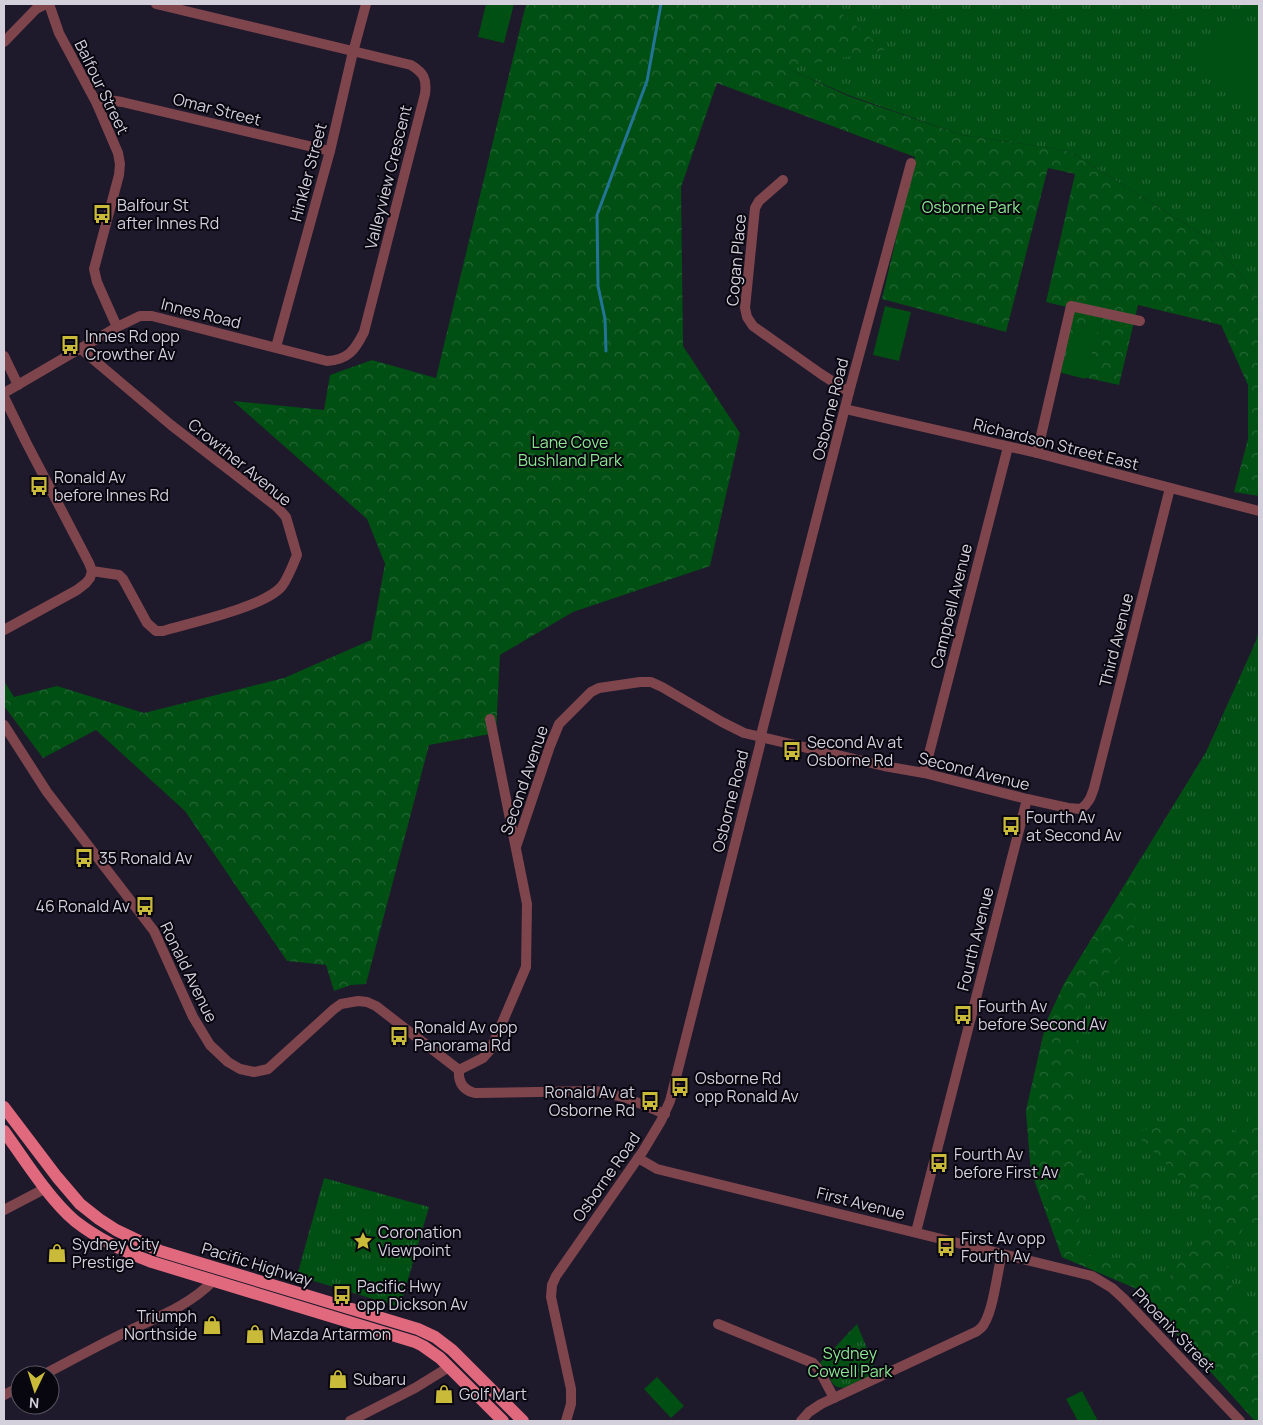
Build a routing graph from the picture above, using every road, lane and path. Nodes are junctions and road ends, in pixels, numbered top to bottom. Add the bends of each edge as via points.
1 (48, 4) edge
2 (156, 4) edge
3 (366, 4) edge
4 (4, 42) edge
5 (354, 50) junction
6 (97, 104) junction
7 (330, 151) junction
8 (911, 163) dead end
9 (783, 180) dead end
10 (1140, 321) dead end
11 (117, 327) junction
12 (276, 347) junction
13 (81, 349) junction
14 (4, 356) edge
15 (348, 356) joint
16 (18, 385) junction
17 (849, 392) junction
18 (4, 393) edge
19 (4, 397) edge
20 (845, 409) junction
21 (1008, 447) junction
22 (1037, 453) junction
23 (1170, 488) junction
24 (1259, 511) edge
25 (92, 571) junction
26 (4, 630) edge
27 (490, 720) dead end
28 (4, 726) edge
29 (761, 738) junction
30 (924, 773) junction
31 (1027, 799) junction
32 (1090, 800) joint
33 (516, 847) junction
34 (459, 1070) junction
35 (4, 1107) edge
36 (665, 1114) junction
37 (4, 1131) edge
38 (638, 1158) junction
39 (46, 1188) junction
40 (4, 1210) edge
41 (916, 1232) junction
42 (1002, 1254) junction
43 (1078, 1272) joint
44 (213, 1281) junction
45 (718, 1324) dead end
46 (60, 1366) edge
47 (449, 1366) junction
48 (834, 1398) junction
49 (350, 1421) edge
50 (503, 1421) edge
51 (523, 1421) edge
52 (566, 1421) edge
53 (801, 1421) edge
54 (1240, 1421) edge

1 - 4 street via 36,9
1 - 6 street, Balfour Street via 59,34
2 - 5 street
3 - 5 street, Hinkler Street
5 - 7 street, Hinkler Street
5 - 15 street, Valleyview Crescent via 411,65 423,75 426,84 364,332
6 - 7 street, Omar Street via 109,100 122,102
6 - 11 street, Balfour Street via 120,164 94,269
7 - 12 street, Hinkler Street
8 - 17 street, Osborne Road
9 - 17 street, Cogan Place via 755,208 745,308 747,317 753,326
10 - 22 street via 1071,306
11 - 12 street, Innes Road via 140,316 152,316
11 - 13 street, Innes Road
12 - 15 street, Innes Road via 327,360
13 - 16 street, Innes Road
13 - 25 street, Crowther Avenue via 172,426 277,507 286,517 297,555 282,587 268,596 245,608 162,631 147,623 124,579
14 - 16 street
16 - 18 street, Innes Road
17 - 20 street, Osborne Road
19 - 25 street
20 - 21 street, Richardson Street East
20 - 29 street, Osborne Road
21 - 22 street, Richardson Street East
21 - 30 street, Campbell Avenue
22 - 23 street, Richardson Street East
23 - 24 street, Richardson Street East
23 - 32 street, Third Avenue
25 - 26 street via 90,578 77,590
27 - 33 street
28 - 34 street, Ronald Avenue via 53,800 154,931 199,1029 228,1062 247,1072 268,1070 334,1009 341,1004 358,1001 367,1002 384,1012
29 - 30 street, Second Avenue
29 - 33 street, Second Avenue via 722,722 651,682 599,688 559,724
29 - 36 street, Osborne Road
30 - 31 street, Second Avenue
31 - 32 street, Second Avenue via 1081,809
31 - 41 street, Fourth Avenue
33 - 34 street via 527,904 526,967 491,1049 483,1058
34 - 36 street, Ronald Avenue via 460,1082 469,1092 595,1091 624,1097
35 - 51 main road, Pacific Highway via 74,1198 105,1223 160,1251 435,1337
36 - 38 street, Osborne Road
37 - 39 main road, Pacific Highway
38 - 41 street, First Avenue via 657,1169
38 - 52 street, Osborne Road via 565,1261 552,1285 551,1297 571,1389
39 - 40 street
39 - 44 main road, Pacific Highway via 76,1221 112,1244 135,1256
41 - 42 street, First Avenue
42 - 43 street, First Avenue
42 - 48 street via 990,1311 980,1329
43 - 54 street, Phoenix Street via 1092,1276 1124,1299
44 - 46 street via 194,1298
44 - 47 main road, Pacific Highway via 415,1342
45 - 48 street via 813,1363
47 - 49 street via 415,1388
47 - 50 main road, Pacific Highway
48 - 53 street via 809,1412

